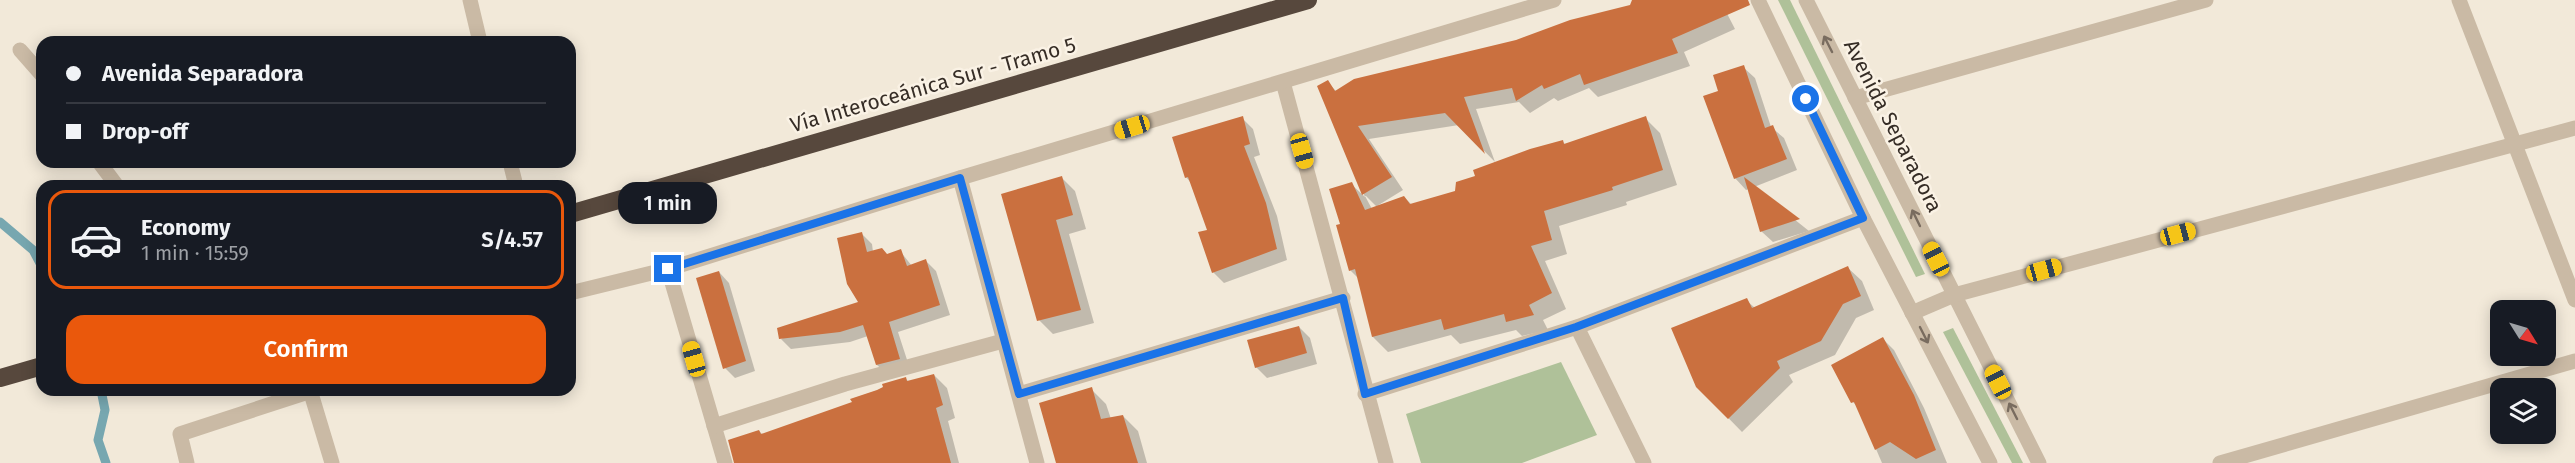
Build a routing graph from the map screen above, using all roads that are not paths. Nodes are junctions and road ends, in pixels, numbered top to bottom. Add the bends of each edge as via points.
1 (470, 0) edge
2 (1308, 0) edge
3 (1554, 0) edge
4 (1758, 0) edge
5 (1806, 0) edge
6 (2205, 0) edge
7 (2459, 0) edge
8 (479, 36) edge
9 (20, 50) dead end
10 (36, 68) edge
11 (1283, 82) junction
12 (1855, 98) junction
13 (2575, 128) edge
14 (2515, 142) junction
15 (960, 178) junction
16 (576, 212) edge
17 (1863, 218) junction
18 (668, 269) junction
19 (576, 292) edge
20 (1954, 295) junction
21 (1343, 298) junction
22 (2575, 300) edge
23 (1912, 313) junction
24 (1576, 327) junction
25 (1003, 341) junction
26 (2575, 361) edge
27 (36, 368) edge
28 (0, 378) edge
29 (1019, 394) junction
30 (1365, 394) junction
31 (293, 396) edge
32 (313, 396) edge
33 (714, 426) junction
34 (188, 463) edge
35 (332, 463) edge
36 (725, 463) edge
37 (1037, 463) edge
38 (1386, 463) edge
39 (1644, 463) edge
40 (1990, 463) edge
41 (2039, 463) edge
42 (2220, 463) edge

1 - 8 street
2 - 16 highway, Vía Interoceánica Sur - Tramo 5
3 - 11 street
4 - 17 street
12 -> 5 street, Avenida Separadora
6 - 12 street
7 - 14 street
9 - 10 street
11 - 15 street
11 - 21 street
20 -> 12 street, Avenida Separadora
13 - 14 street
14 - 20 street
14 - 22 street
15 - 18 street
15 - 25 street
17 - 23 street
17 - 24 street
18 - 19 street
18 - 33 street
20 - 23 street
41 -> 20 street, Avenida Separadora
21 - 29 street
21 - 30 street
23 -> 40 street
24 - 30 street
24 - 39 street
25 - 29 street
25 - 33 street via 845,384
26 - 42 street
27 - 28 highway
29 - 37 street
30 - 38 street
31 - 34 street via 180,434
32 - 35 street
33 - 36 street

